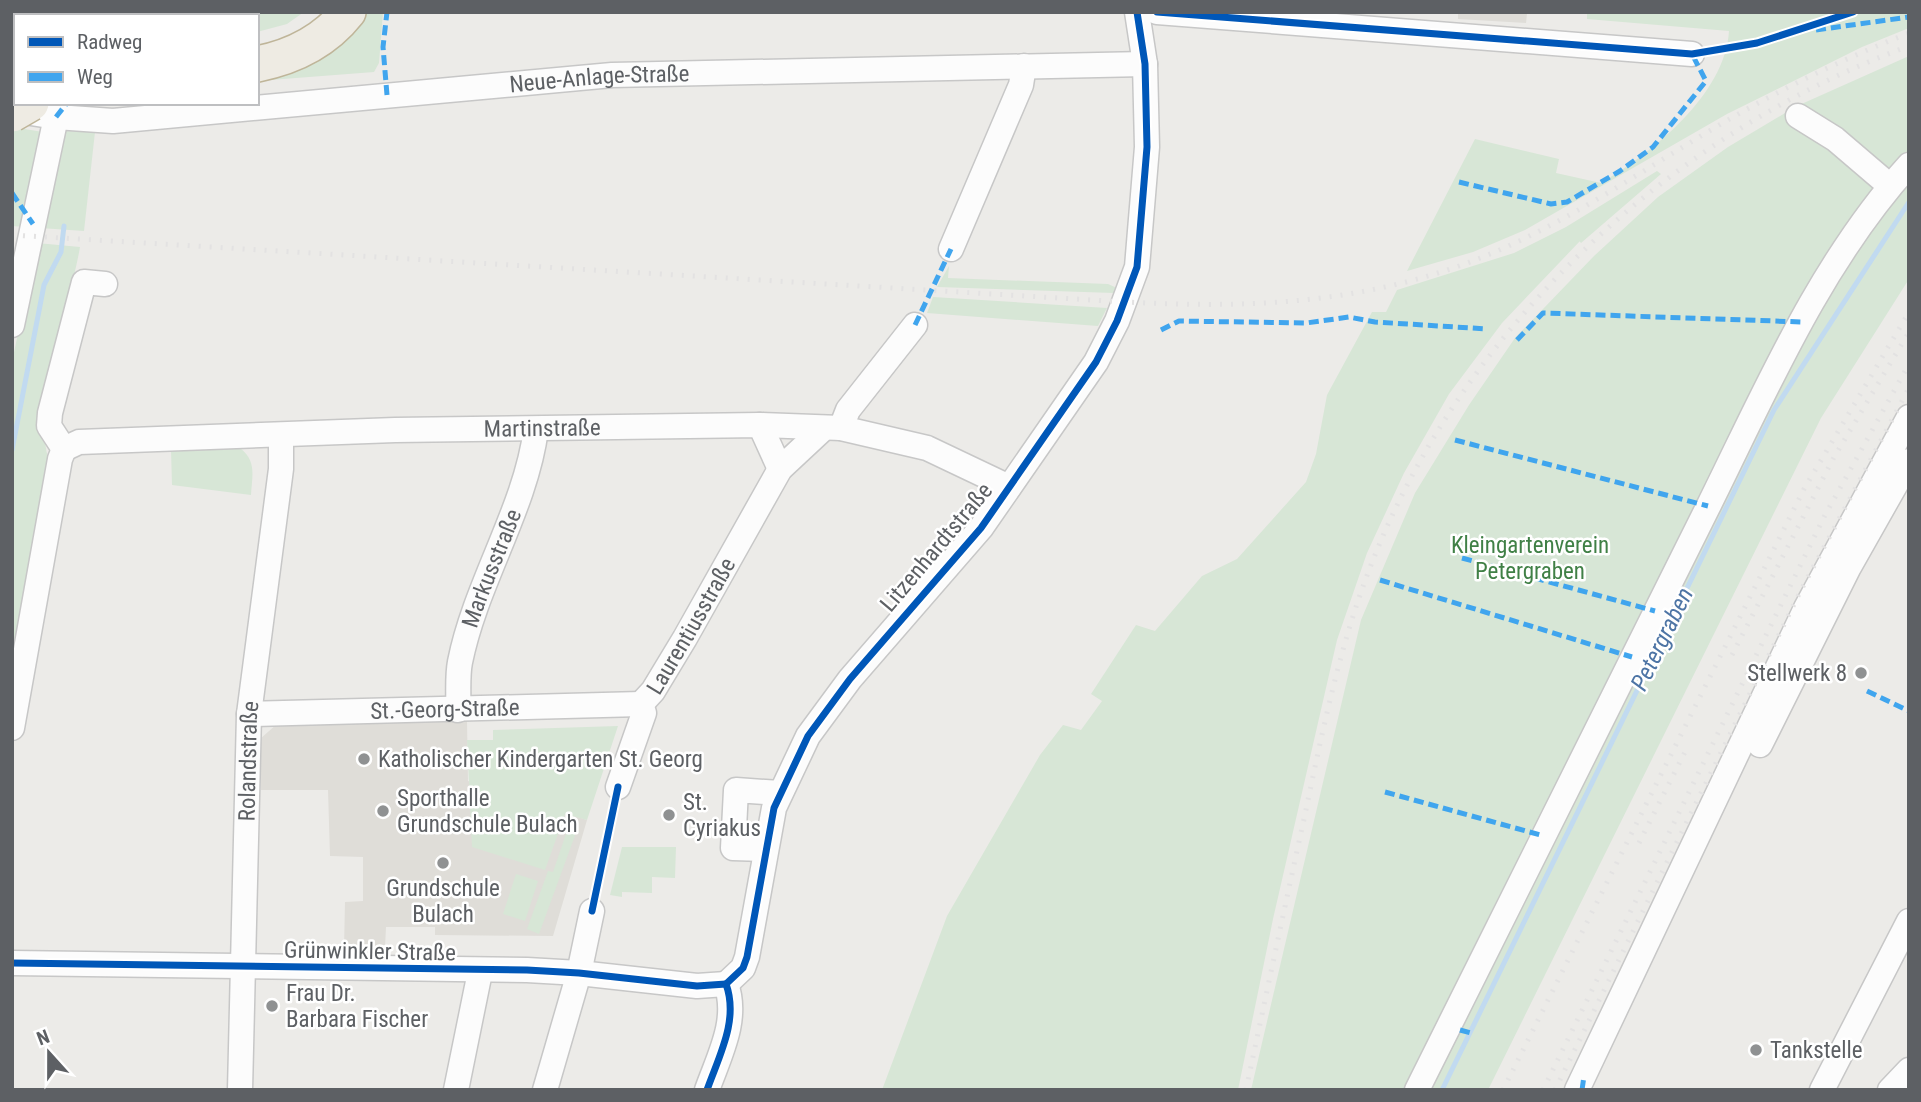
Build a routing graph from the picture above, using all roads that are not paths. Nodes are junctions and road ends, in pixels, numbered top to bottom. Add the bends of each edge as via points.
1 (317, 12) edge
2 (348, 12) edge
3 (1147, 13) edge
4 (259, 38) edge
5 (1692, 54) dead end
6 (259, 63) edge
7 (1145, 64) junction
8 (1024, 66) junction
9 (44, 110) edge
10 (12, 112) edge
11 (1798, 116) dead end
12 (1909, 165) edge
13 (1890, 186) junction
14 (950, 249) dead end
15 (105, 284) dead end
16 (16, 287) edge
17 (12, 325) edge
18 (915, 325) dead end
19 (1909, 417) edge
20 (760, 425) junction
21 (832, 428) junction
22 (536, 429) junction
23 (281, 435) junction
24 (64, 449) junction
25 (1909, 461) edge
26 (780, 469) junction
27 (1009, 487) junction
28 (641, 704) junction
29 (458, 710) junction
30 (248, 714) junction
31 (12, 728) edge
32 (618, 788) dead end
33 (780, 793) junction
34 (765, 849) junction
35 (592, 911) dead end
36 (1909, 922) edge
37 (12, 963) edge
38 (243, 968) junction
39 (480, 972) junction
40 (579, 973) junction
41 (726, 984) junction
42 (1616, 1007) junction
43 (1909, 1070) edge
44 (240, 1090) edge
45 (456, 1090) edge
46 (545, 1090) edge
47 (707, 1090) edge
48 (1417, 1090) edge
49 (1577, 1090) edge
50 (1822, 1090) edge
51 (1891, 1090) edge

1 - 4 highway via 295,29
2 - 6 highway via 324,38 298,52
3 - 5 street
3 - 7 street, Litzenhardtstraße
7 - 8 street, Neue-Anlage-Straße
7 - 27 street, Litzenhardtstraße via 1147,148 1137,267 1096,362
8 - 9 street, Neue-Anlage-Straße via 612,75 113,121
8 - 14 street via 1021,85
9 - 10 highway, bridge
9 - 16 street
11 - 13 street via 1835,139
12 - 13 street
13 - 48 street via 1827,278 1759,400
15 - 24 street via 84,282 50,413 49,426
16 - 17 street
18 - 21 street, Laurentiusstraße
19 - 42 street via 1806,608
20 - 21 street, Martinstraße
20 - 22 street, Martinstraße
20 - 26 street
21 - 26 street, Laurentiusstraße
21 - 27 street, Martinstraße via 927,448
22 - 23 street, Martinstraße
22 - 29 street, Markusstraße via 533,455 489,568 460,664
23 - 24 street, Martinstraße via 79,442
23 - 30 street, Rolandstraße via 281,469
24 - 31 street
25 - 42 street via 1832,601 1643,988 1634,1004
26 - 28 street, Laurentiusstraße via 685,638
27 - 33 street, Litzenhardtstraße via 981,528 828,706
28 - 29 street, St.-Georg-Straße
28 - 32 street, Laurentiusstraße via 644,713
29 - 30 street, St.-Georg-Straße
30 - 38 street, Rolandstraße
33 - 34 street, Litzenhardtstraße
33 - 34 street via 736,790 733,848
34 - 41 street, Litzenhardtstraße via 747,957 743,968
35 - 40 street
36 - 50 street
37 - 38 street, Grünwinkler Straße
38 - 39 street, Grünwinkler Straße
38 - 44 street, Rolandstraße
39 - 40 street, Grünwinkler Straße
39 - 45 street
40 - 41 street, Grünwinkler Straße via 698,986
40 - 46 street
41 - 47 street via 732,1009
42 - 49 street
43 - 51 street

